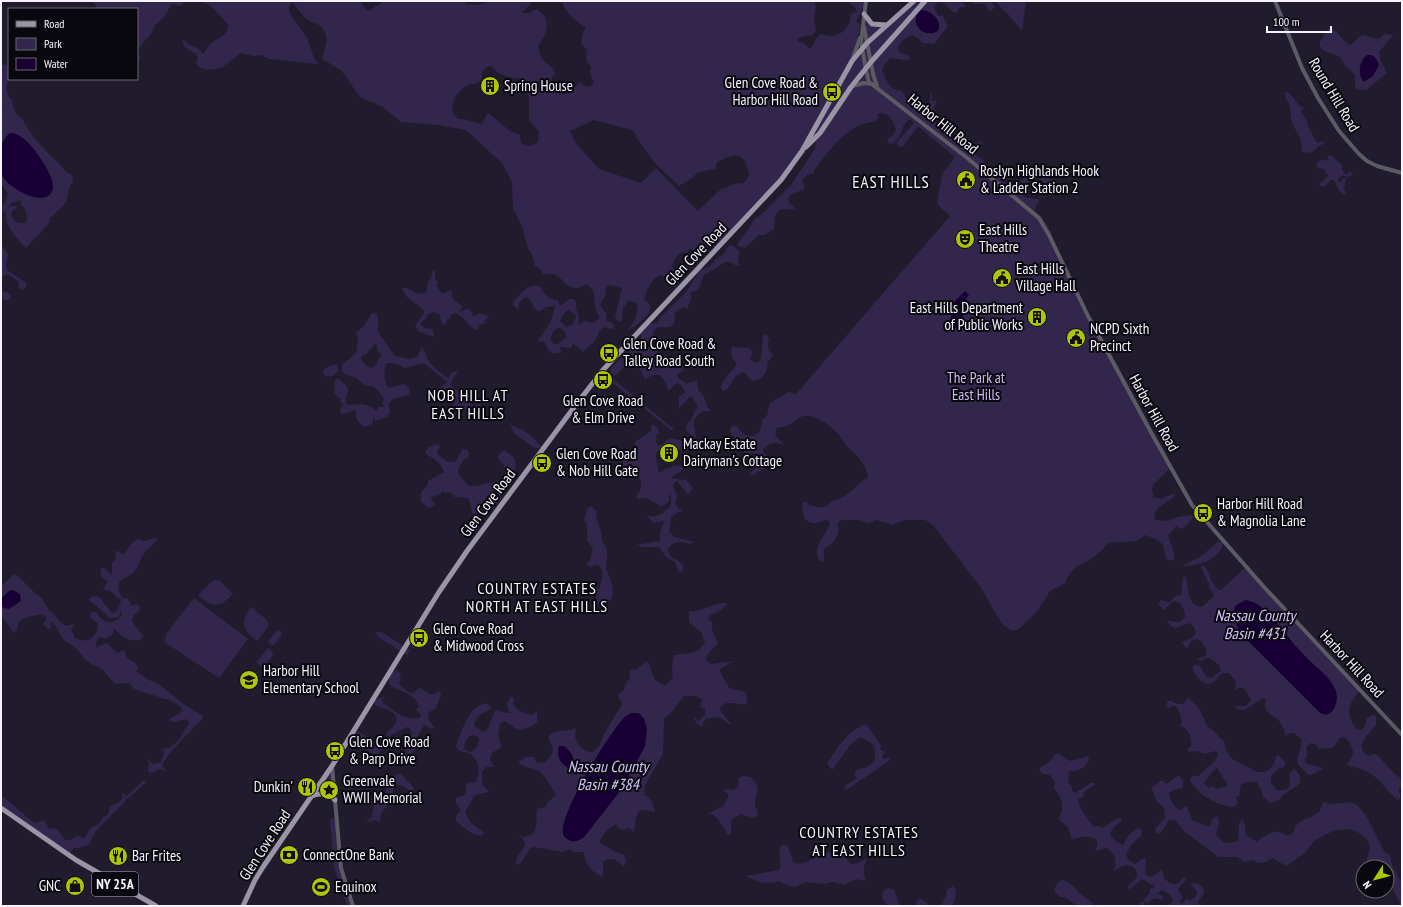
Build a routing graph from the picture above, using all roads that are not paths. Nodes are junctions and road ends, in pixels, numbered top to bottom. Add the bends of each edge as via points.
1 (866, 1) edge
2 (914, 1) edge
3 (925, 1) edge
4 (1275, 1) edge
5 (864, 14) junction
6 (863, 23) junction
7 (886, 26) junction
8 (862, 32) junction
9 (867, 43) junction
10 (862, 49) junction
11 (852, 61) junction
12 (871, 62) junction
13 (866, 70) junction
14 (872, 84) junction
15 (851, 87) junction
16 (878, 87) junction
17 (802, 151) junction
18 (1402, 173) edge
19 (1402, 735) edge
20 (332, 766) junction
21 (312, 796) junction
22 (335, 800) junction
23 (1, 808) edge
24 (156, 906) edge
25 (243, 906) edge
26 (353, 906) edge

1 - 5 street
2 - 7 main road, Glen Cove Road
3 - 12 main road, Glen Cove Road
4 - 18 street, Round Hill Road via 1302,68 1339,130 1367,161
5 - 6 street
5 - 7 main road via 872,24
6 - 8 street
6 - 9 street
7 - 9 main road, Glen Cove Road
8 - 10 street
8 - 11 street
9 - 10 main road, Glen Cove Road
9 - 12 street
10 - 11 main road, Glen Cove Road
10 - 13 street
11 - 17 main road, Glen Cove Road
12 - 13 main road, Glen Cove Road
12 - 16 street
13 - 14 street via 868,80
13 - 15 main road, Glen Cove Road
14 - 15 street via 860,83
14 - 16 street, Harbor Hill Road
15 - 17 main road, Glen Cove Road via 820,133
16 - 19 street, Harbor Hill Road via 1039,218 1088,316 1192,505 1259,582
17 - 20 main road, Glen Cove Road via 770,193 633,337 578,402 466,551
20 - 21 main road, Glen Cove Road
20 - 22 street
21 - 22 main road via 324,793
21 - 25 main road, Glen Cove Road via 263,867
22 - 26 street via 342,873
23 - 24 main road, NY 25A via 80,863

